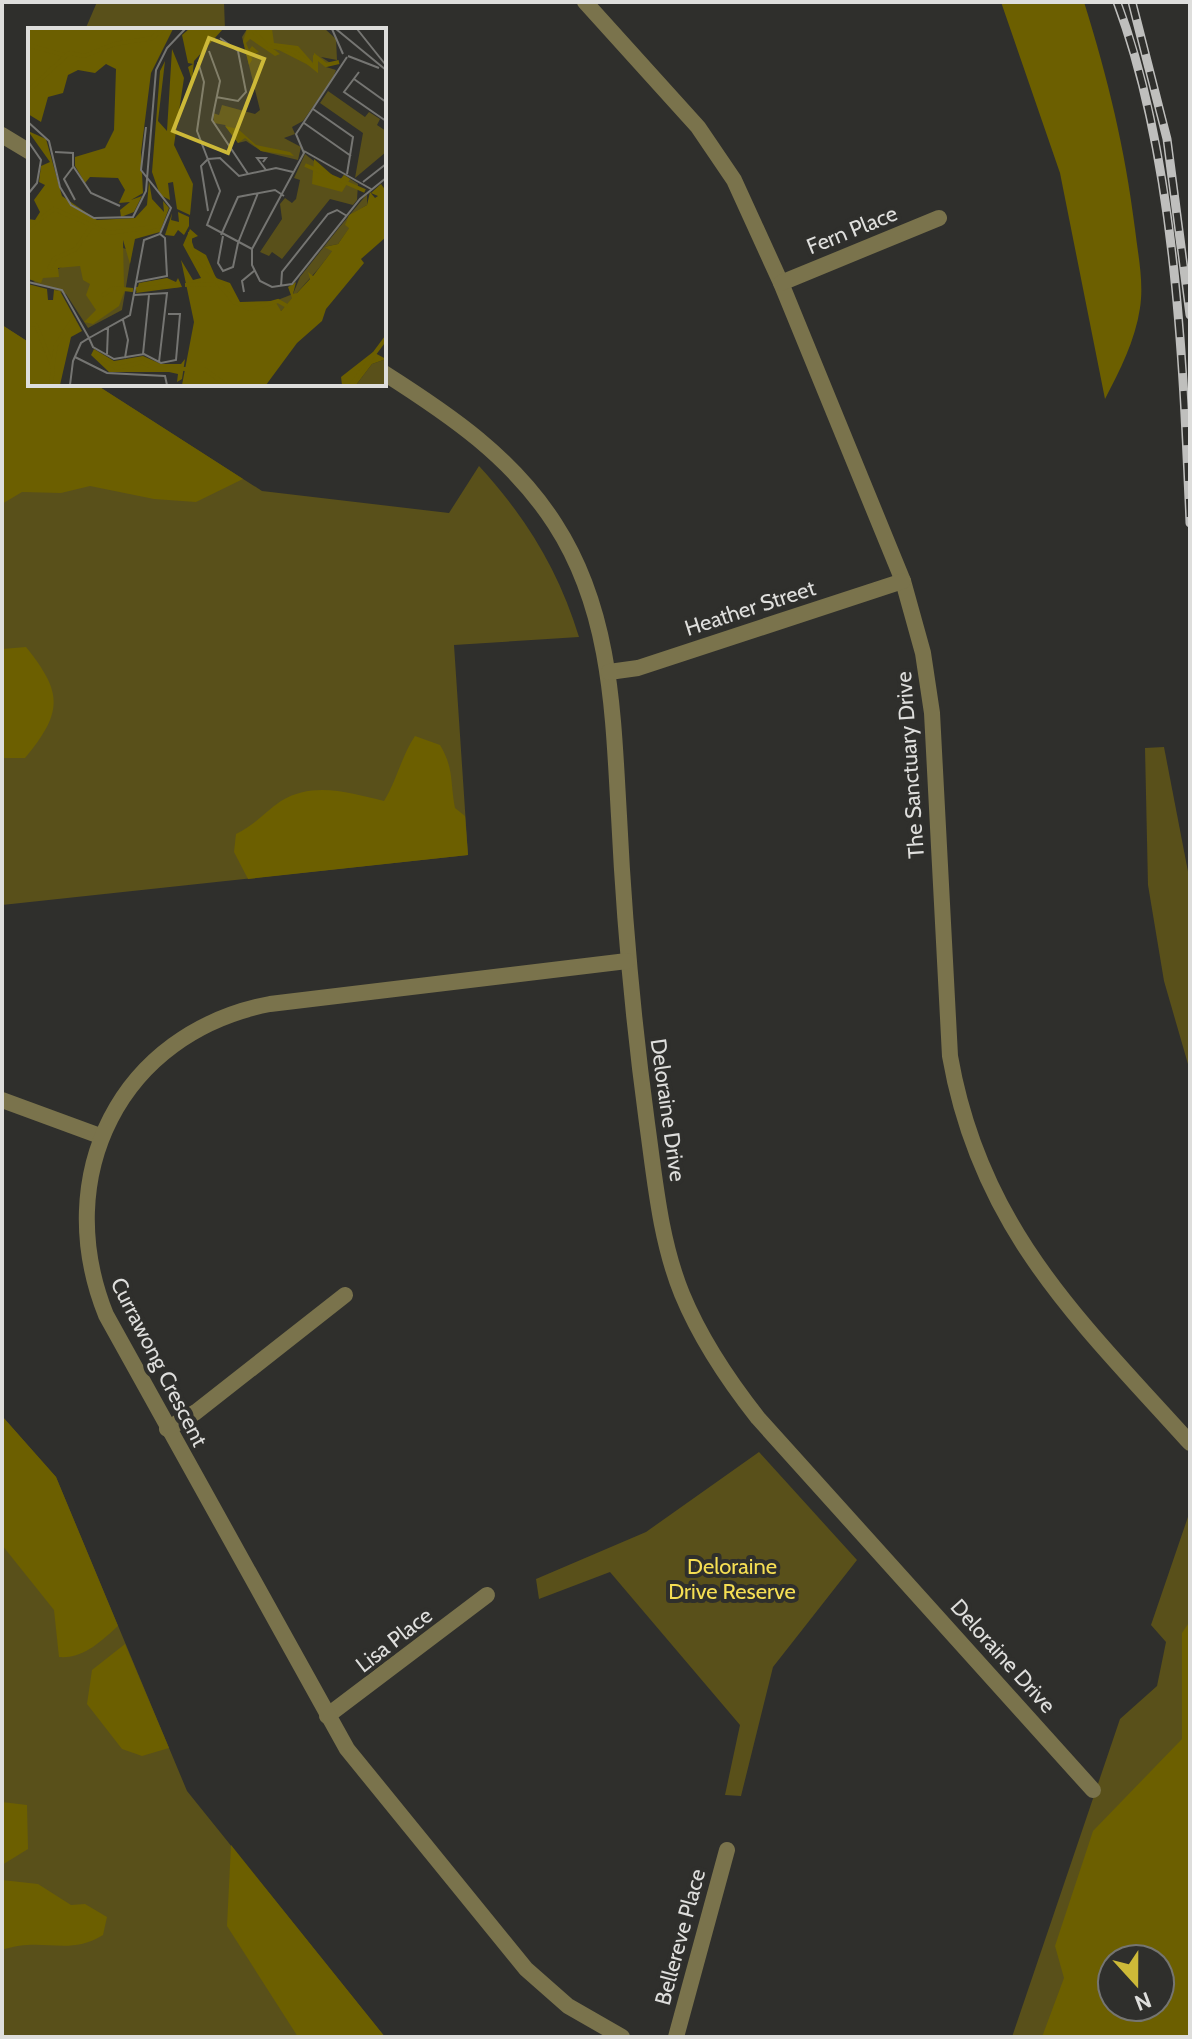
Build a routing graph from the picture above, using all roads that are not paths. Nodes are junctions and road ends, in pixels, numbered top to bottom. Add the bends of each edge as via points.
1 (585, 2) edge
2 (2, 135) edge
3 (28, 151) edge
4 (939, 218) dead end
5 (781, 283) junction
6 (386, 374) edge
7 (903, 581) junction
8 (609, 672) junction
9 (627, 961) junction
10 (2, 1100) edge
11 (100, 1136) junction
12 (345, 1295) dead end
13 (167, 1429) junction
14 (1190, 1443) edge
15 (487, 1595) dead end
16 (327, 1716) junction
17 (1093, 1790) dead end
18 (727, 1850) dead end
19 (622, 2037) edge
20 (676, 2037) edge

1 - 5 street, The Sanctuary Drive via 719,154
2 - 3 street
4 - 5 street, Fern Place
5 - 7 street, The Sanctuary Drive
6 - 8 street, Deloraine Drive via 459,420 539,500 588,591
7 - 8 street, Heather Street via 638,668
7 - 14 street, The Sanctuary Drive via 923,653 932,713 950,1056 976,1159 1011,1228 1049,1285
8 - 9 street, Deloraine Drive
9 - 11 street, Currawong Crescent via 270,1004 232,1014 154,1061 130,1087
9 - 17 street, Deloraine Drive via 661,1218 681,1292 707,1345 758,1418
10 - 11 street
11 - 13 street, Currawong Crescent via 85,1204 88,1263 106,1315
12 - 13 street
13 - 16 street, Currawong Crescent
15 - 16 street, Lisa Place
16 - 19 street, Currawong Crescent via 347,1749 518,1960 568,2006
18 - 20 street, Bellereve Place

